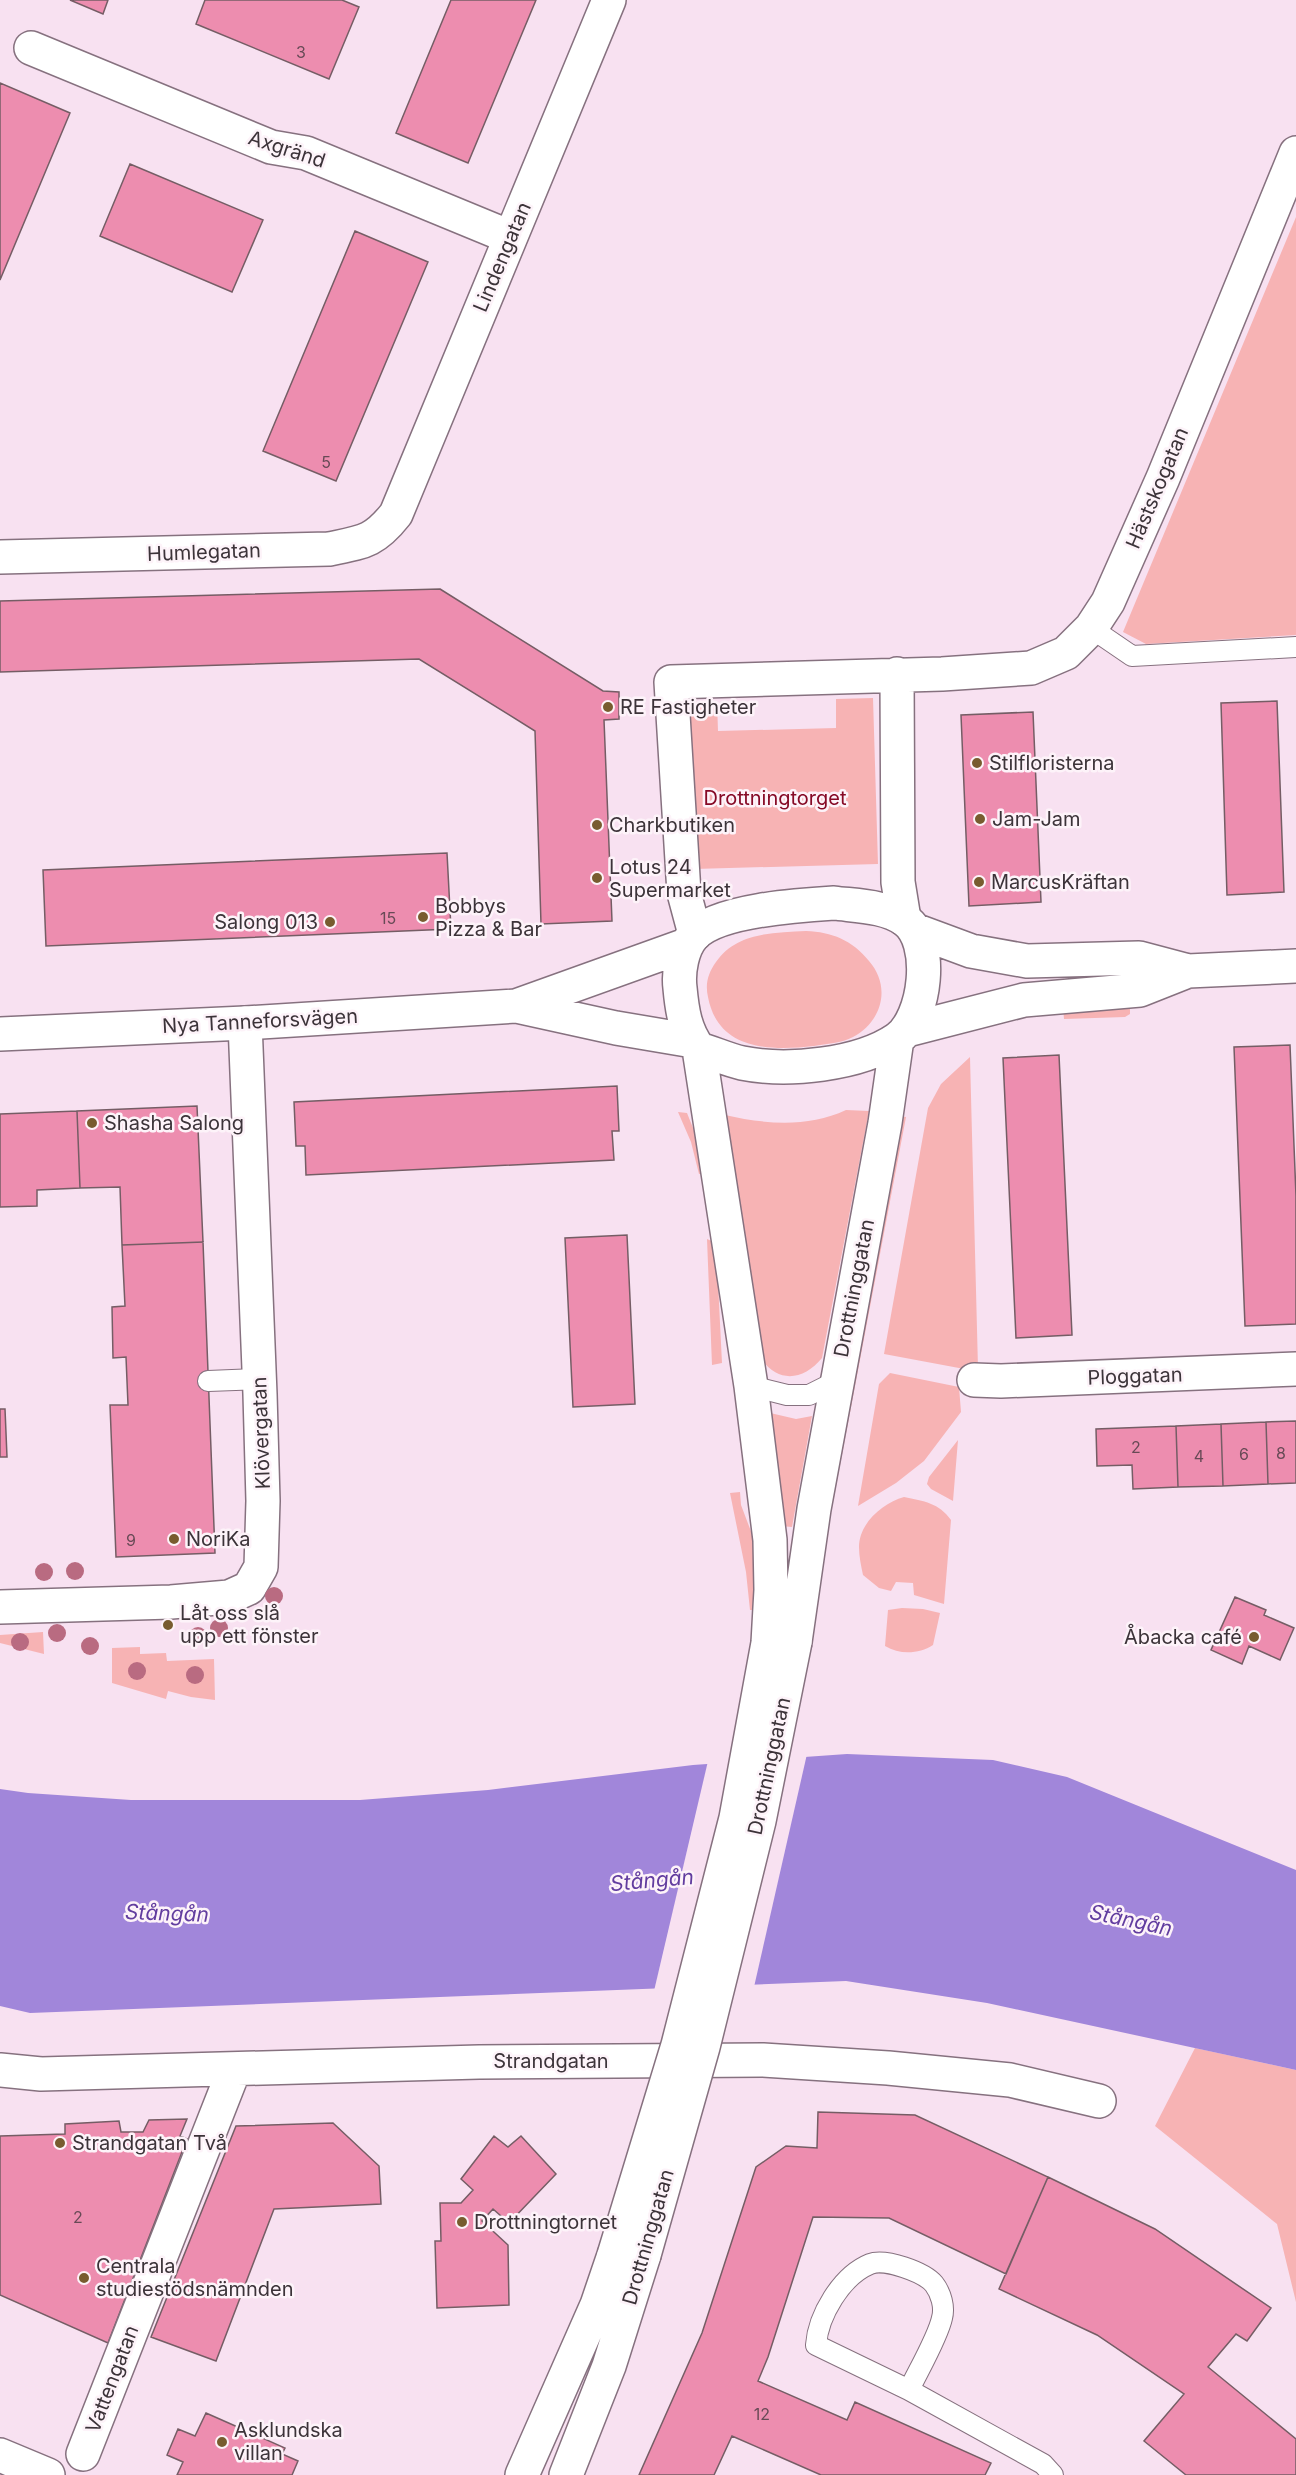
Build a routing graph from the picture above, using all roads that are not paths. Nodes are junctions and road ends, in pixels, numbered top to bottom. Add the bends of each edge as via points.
1 (609, 0) edge
2 (31, 48) dead end
3 (1296, 153) edge
4 (510, 237) junction
5 (396, 514) joint
6 (0, 557) edge
7 (1091, 628) junction
8 (1296, 647) edge
9 (897, 674) junction
10 (911, 925) junction
11 (691, 939) junction
12 (1296, 966) edge
13 (1188, 970) junction
14 (516, 1006) junction
15 (245, 1023) junction
16 (2, 1034) edge
17 (902, 1035) junction
18 (696, 1045) junction
19 (1296, 1369) edge
20 (259, 1379) junction
21 (974, 1380) dead end
22 (208, 1381) dead end
23 (837, 1381) junction
24 (751, 1386) junction
25 (0, 1607) edge
26 (781, 1642) junction
27 (0, 2070) edge
28 (234, 2070) junction
29 (1099, 2101) dead end
30 (629, 2255) junction
31 (909, 2390) junction
32 (82, 2454) dead end
33 (0, 2455) edge
34 (48, 2475) edge
35 (522, 2475) edge
36 (566, 2475) edge
37 (1053, 2475) edge

1 - 4 street, Lindengatan
2 - 4 street, Axgränd via 271,147 306,153
3 - 7 street, Hästskogatan via 1163,478 1107,602
4 - 5 street, Lindengatan
5 - 6 street, Humlegatan via 381,533 359,543 329,549
7 - 8 lane via 1132,656
7 - 9 street, Hästskogatan via 1066,653 1031,668
9 - 10 street via 898,882
9 - 11 street via 671,682 684,893
10 - 11 street via 883,910 834,903 770,908 724,919
10 - 13 street via 960,948 1001,958 1139,958
10 - 17 street via 924,966 922,994
11 - 14 street, Nya Tanneforsvägen
11 - 18 street via 679,978 681,1005
12 - 13 street
13 - 17 street via 1140,990 1023,1000
14 - 15 street, Nya Tanneforsvägen
14 - 18 street, Nya Tanneforsvägen
15 - 16 street, Nya Tanneforsvägen
15 - 20 street, Klövergatan
17 - 18 street via 838,1062 777,1067 741,1063
17 - 23 street, Drottninggatan
18 - 24 street, Drottninggatan
19 - 21 street, Ploggatan
20 - 22 lane
20 - 25 street, Klövergatan via 261,1567 249,1588 229,1597 171,1602
23 - 24 lane via 809,1395 786,1395
23 - 26 street, Drottninggatan via 814,1509
24 - 26 street, Drottninggatan via 770,1540 771,1590
26 - 30 street, Drottninggatan, bridge via 759,1821 706,2036
27 - 28 street, Strandgatan via 41,2074
28 - 29 street, Strandgatan via 479,2062 763,2060 1010,2080
28 - 32 street, Vattengatan
30 - 35 street, Drottninggatan via 597,2305
30 - 36 street, Drottninggatan via 609,2366
31 - 31 lane via 816,2345 817,2331 829,2306 850,2277 871,2264 891,2263 910,2270 933,2282 943,2299 943,2318
31 - 37 lane via 1043,2464
33 - 34 street

